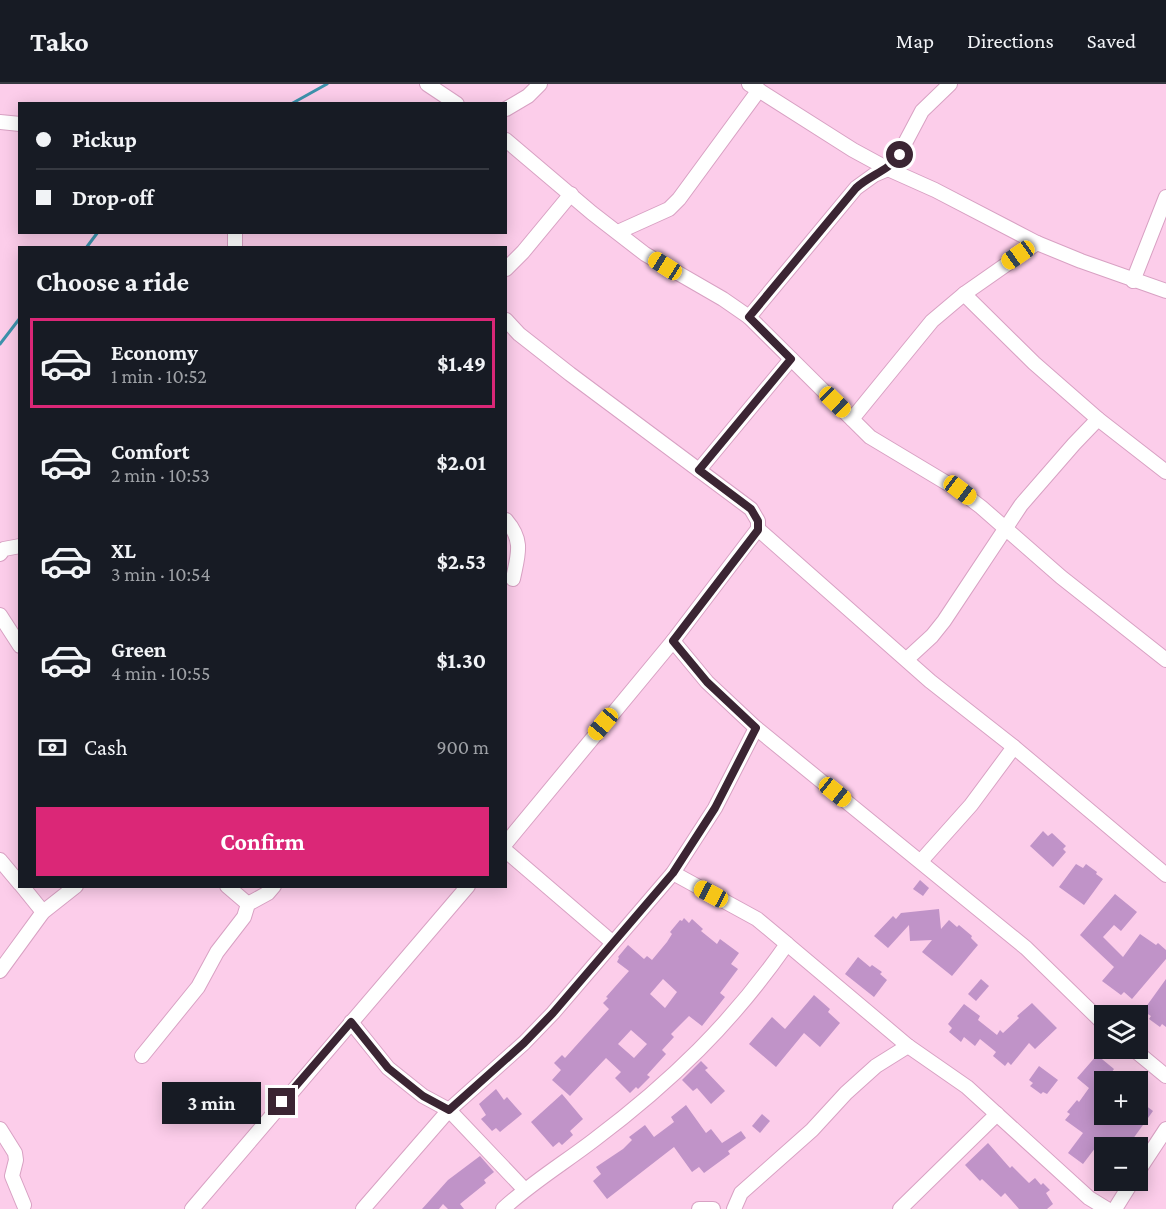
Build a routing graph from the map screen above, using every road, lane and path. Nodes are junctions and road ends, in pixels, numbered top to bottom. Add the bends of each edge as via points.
1 (427, 84) edge
2 (540, 84) edge
3 (950, 84) edge
4 (754, 87) edge
5 (439, 99) edge
6 (507, 108) edge
7 (0, 122) edge
8 (18, 124) edge
9 (507, 141) edge
10 (888, 169) junction
11 (571, 194) junction
12 (1166, 197) edge
13 (618, 232) junction
14 (1037, 243) junction
15 (507, 268) edge
16 (1133, 281) junction
17 (1166, 291) edge
18 (963, 294) junction
19 (749, 317) junction
20 (507, 321) edge
21 (791, 359) junction
22 (852, 419) junction
23 (1098, 419) junction
24 (699, 470) junction
25 (1166, 472) edge
26 (507, 521) edge
27 (1006, 529) junction
28 (758, 530) junction
29 (18, 546) edge
30 (1, 548) edge
31 (513, 579) dead end
32 (0, 615) edge
33 (673, 641) junction
34 (18, 643) edge
35 (907, 659) junction
36 (1166, 660) edge
37 (756, 728) junction
38 (1014, 747) junction
39 (507, 840) edge
40 (507, 842) edge
41 (0, 860) edge
42 (921, 861) junction
43 (673, 873) junction
44 (1166, 875) edge
45 (18, 881) edge
46 (23, 888) edge
47 (73, 888) edge
48 (229, 888) edge
49 (272, 888) edge
50 (466, 888) edge
51 (248, 904) junction
52 (43, 912) junction
53 (612, 942) junction
54 (787, 944) junction
55 (0, 971) edge
56 (1094, 1014) edge
57 (351, 1022) junction
58 (908, 1046) junction
59 (142, 1056) dead end
60 (1145, 1059) edge
61 (1166, 1076) edge
62 (449, 1110) junction
63 (997, 1114) junction
64 (0, 1129) edge
65 (1166, 1129) edge
66 (1148, 1156) edge
67 (524, 1189) junction
68 (1126, 1191) edge
69 (24, 1205) dead end
70 (192, 1209) edge
71 (363, 1209) edge
72 (503, 1209) edge
73 (699, 1209) edge
74 (713, 1209) edge
75 (734, 1209) edge
76 (900, 1209) edge
77 (1107, 1209) edge
78 (1115, 1209) edge

1 - 5 street
2 - 6 street
3 - 10 street via 922,111 900,155
4 - 10 street
4 - 13 street via 679,199 669,209
7 - 8 street
9 - 11 street
10 - 14 street
10 - 19 street via 856,188
11 - 13 street
11 - 15 street
12 - 16 street
13 - 19 street via 645,254
14 - 16 street
14 - 18 street
16 - 17 street
18 - 22 street via 932,321
18 - 23 street
19 - 21 street
20 - 24 street via 570,374
21 - 22 street
21 - 24 street
22 - 27 street via 880,443 960,490
23 - 25 street
23 - 27 street via 1021,505
24 - 28 street via 751,509
26 - 31 street via 515,532 519,551
27 - 35 street via 944,621
27 - 36 street
28 - 33 street
28 - 35 street
29 - 30 street
32 - 34 street
33 - 37 street via 707,682
33 - 39 street
35 - 38 street
37 - 42 street
37 - 43 street via 715,808
38 - 42 street via 971,805
38 - 44 street
40 - 53 street
41 - 45 street
42 - 56 street via 1026,948
43 - 53 street
43 - 54 street via 757,919
46 - 52 street
47 - 52 street
48 - 51 street
49 - 51 street
50 - 57 street
51 - 59 street via 244,917 217,952 198,987
52 - 55 street
53 - 62 street via 524,1043
54 - 58 street
54 - 67 street via 740,1008 675,1075 594,1140
57 - 62 street via 388,1068 423,1096
57 - 70 street
58 - 63 street via 967,1087
58 - 75 street via 876,1066 846,1093 812,1130 741,1193
60 - 61 street
62 - 67 street
62 - 71 street
63 - 76 street
63 - 77 street via 1089,1198
64 - 69 street via 15,1153 12,1176
65 - 66 street
67 - 72 street
68 - 78 street
73 - 74 street

